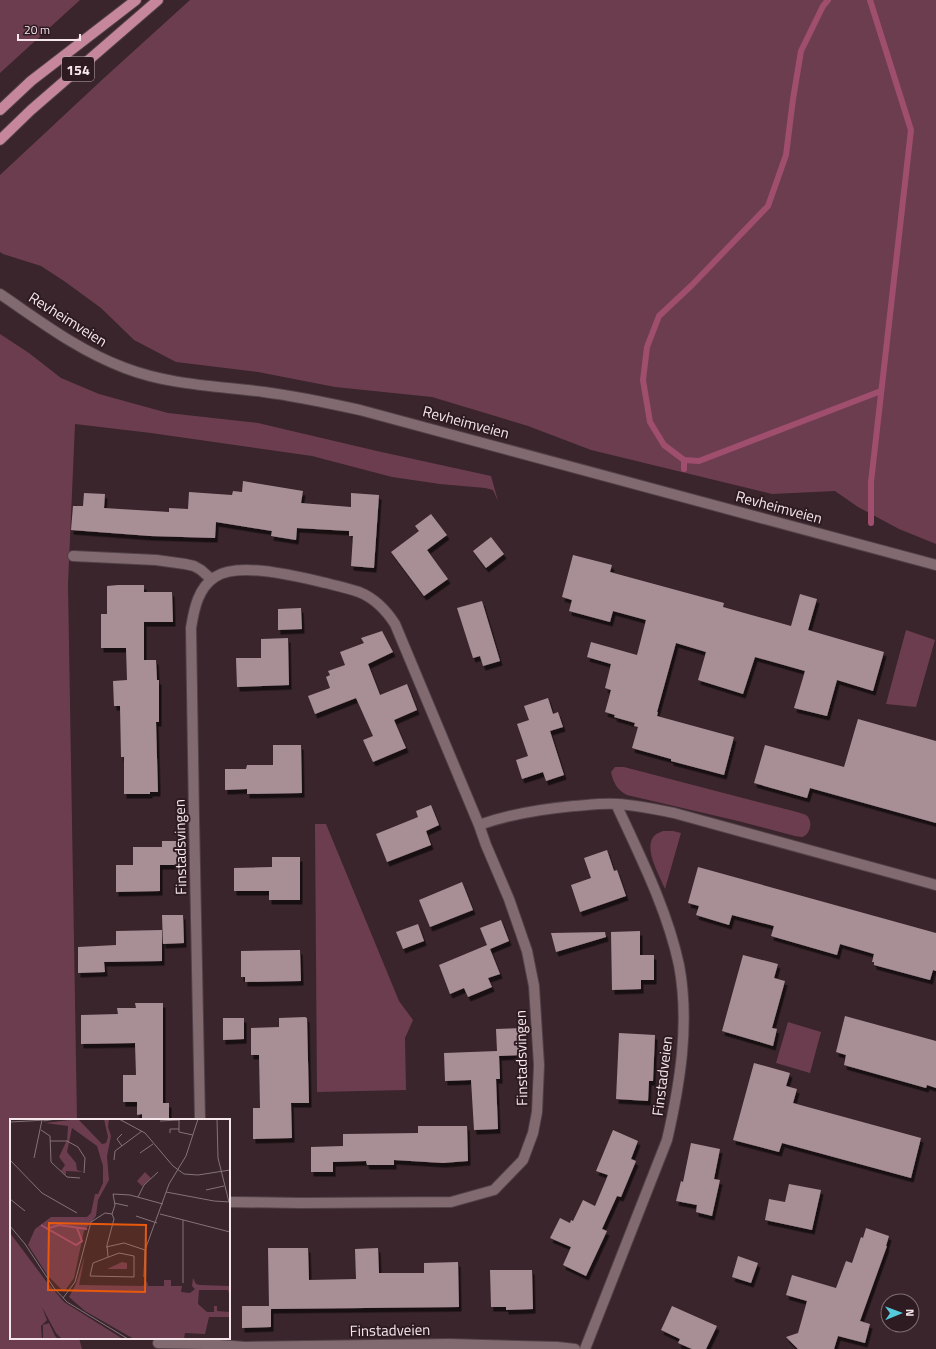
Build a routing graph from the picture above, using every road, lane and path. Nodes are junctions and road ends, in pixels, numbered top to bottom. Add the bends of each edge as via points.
1 (136, 0) edge
2 (158, 0) edge
3 (0, 110) edge
4 (0, 140) edge
5 (0, 294) edge
6 (73, 556) dead end
7 (936, 565) edge
8 (212, 579) junction
9 (616, 804) junction
10 (479, 825) junction
11 (936, 885) edge
12 (200, 1119) edge
13 (230, 1202) edge
14 (158, 1343) dead end
15 (575, 1349) edge
16 (585, 1349) edge

1 - 3 main road, 154 via 31,81
2 - 4 main road, 154
5 - 7 street, Revheimveien via 73,344 108,362 143,374 177,382 275,393 360,410
6 - 8 street via 186,564 201,570
8 - 10 street, Finstadsvingen via 226,572 245,570 293,576 359,592 384,610 401,638
8 - 12 street, Finstadsvingen via 195,604 191,628
9 - 10 street via 544,809 508,815
9 - 11 street via 674,813
9 - 16 street, Finstadveien via 655,890 676,951 682,991 682,1048 675,1108 668,1140
10 - 13 street, Finstadsvingen via 527,951 534,986 539,1065 537,1112 534,1133 523,1160 494,1190 451,1202
14 - 15 street, Finstadveien via 245,1347 449,1344

